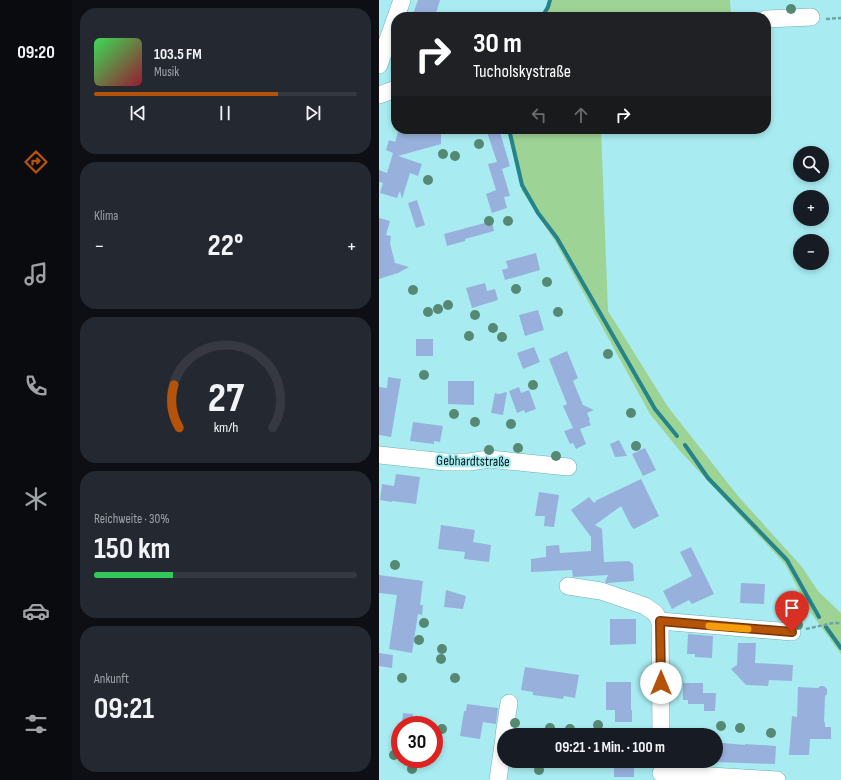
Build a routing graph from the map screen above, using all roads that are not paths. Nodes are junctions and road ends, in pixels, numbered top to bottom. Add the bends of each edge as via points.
1 (402, 0) edge
2 (398, 12) edge
3 (811, 17) dead end
4 (771, 19) edge
5 (391, 31) edge
6 (379, 65) edge
7 (391, 91) edge
8 (379, 95) edge
9 (379, 456) edge
10 (567, 467) dead end
11 (568, 586) dead end
12 (660, 621) junction
13 (792, 632) road end
14 (509, 703) dead end
15 (505, 728) edge
16 (661, 728) edge
17 (500, 768) edge
18 (661, 771) edge
19 (498, 780) edge
20 (777, 780) edge

1 - 2 street
3 - 4 street
5 - 6 street
7 - 8 street
9 - 10 street, Gebhardtstraße via 445,462 489,459
11 - 12 street via 601,591 645,606 655,613
12 - 13 street
12 - 16 street
14 - 15 street
17 - 19 street
18 - 20 street

